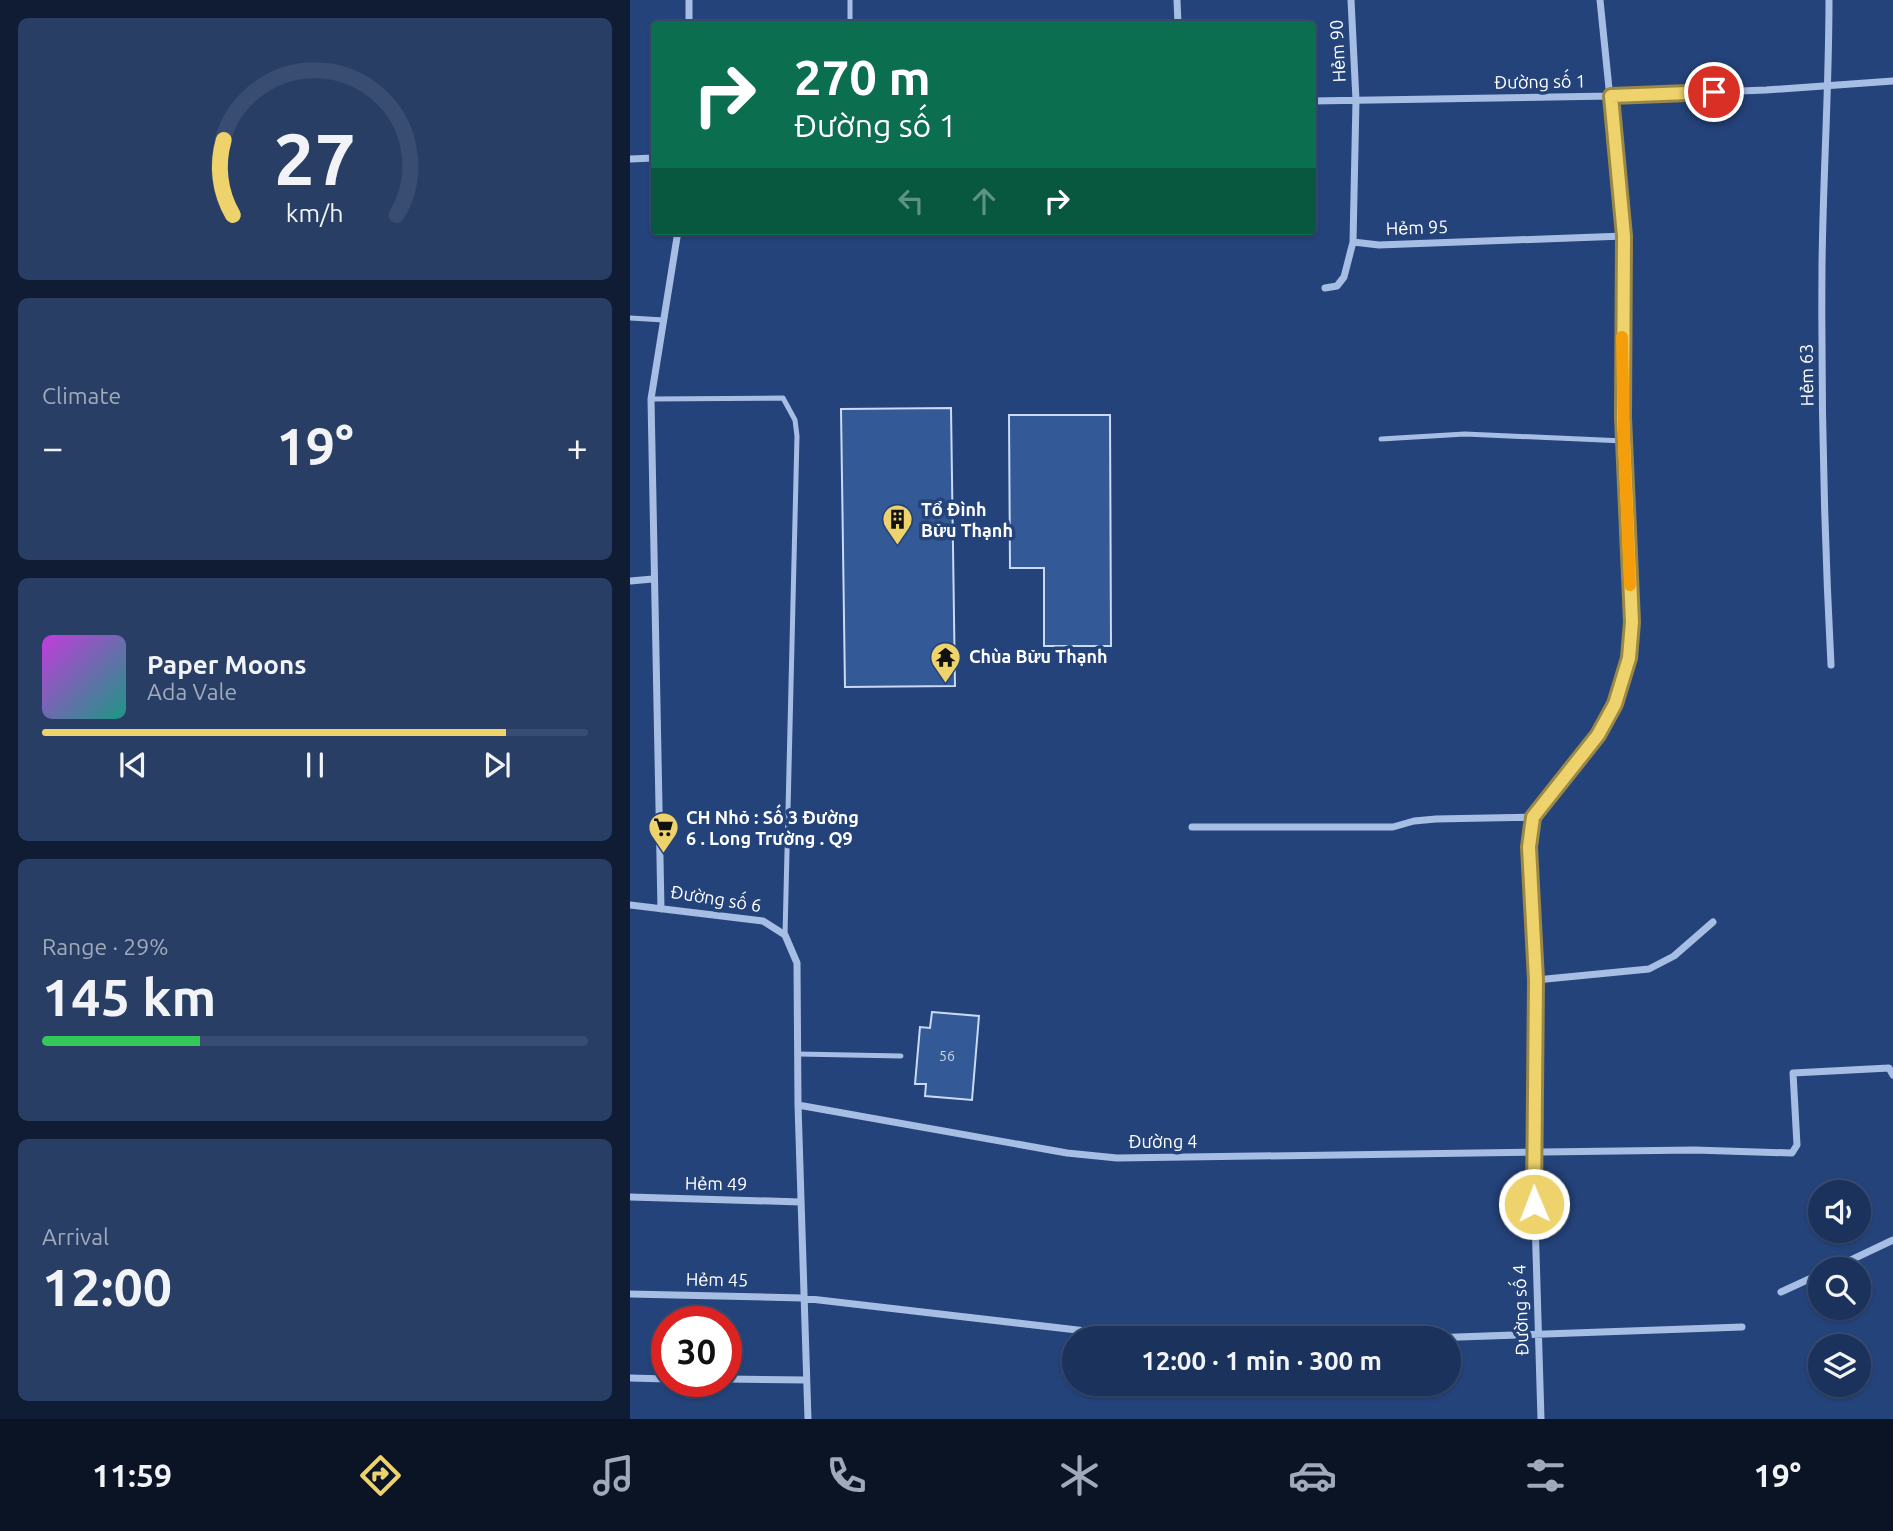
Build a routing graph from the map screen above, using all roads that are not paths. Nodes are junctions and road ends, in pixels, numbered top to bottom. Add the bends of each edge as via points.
1 (689, 0) edge
2 (849, 0) edge
3 (1177, 0) edge
4 (1351, 0) edge
5 (1600, 0) edge
6 (1829, 0) edge
7 (689, 21) edge
8 (850, 21) edge
9 (1178, 21) edge
10 (1893, 81) edge
11 (1829, 85) junction
12 (1611, 96) junction
13 (1356, 100) junction
14 (1316, 101) edge
15 (651, 158) edge
16 (630, 159) edge
17 (677, 235) edge
18 (1624, 236) junction
19 (1353, 242) junction
20 (1325, 288) dead end
21 (630, 318) edge
22 (664, 320) junction
23 (651, 399) junction
24 (1381, 439) dead end
25 (1624, 441) junction
26 (653, 579) junction
27 (630, 581) edge
28 (1831, 665) dead end
29 (1533, 817) junction
30 (1192, 827) dead end
31 (630, 905) edge
32 (661, 909) junction
33 (1713, 922) dead end
34 (785, 935) junction
35 (1536, 980) junction
36 (799, 1054) junction
37 (901, 1056) dead end
38 (1892, 1070) edge
39 (798, 1105) junction
40 (1533, 1152) junction
41 (630, 1197) edge
42 (801, 1202) junction
43 (1893, 1240) edge
44 (1857, 1257) edge
45 (1808, 1280) edge
46 (1781, 1292) dead end
47 (630, 1294) edge
48 (802, 1298) junction
49 (1742, 1327) dead end
50 (1062, 1328) edge
51 (1537, 1334) junction
52 (1461, 1337) edge
53 (630, 1378) edge
54 (651, 1379) edge
55 (742, 1379) edge
56 (806, 1380) junction
57 (808, 1419) edge
58 (1541, 1419) edge

1 - 7 street
2 - 8 lane
3 - 9 street
4 - 13 street, Hẻm 90
5 - 12 street
6 - 11 street, Hẻm 63
10 - 11 street, Đường số 1
11 - 12 street, Đường số 1
11 - 28 street, Hẻm 63 via 1822,363
12 - 13 street, Đường số 1
12 - 18 street
13 - 14 street, Đường số 1
13 - 19 street
15 - 16 street
17 - 22 street, Đường số 6
18 - 19 street, Hẻm 95 via 1379,245
18 - 25 street
19 - 20 street via 1344,277 1337,286
21 - 22 lane
22 - 23 street, Đường số 6
23 - 26 street, Đường số 6
23 - 34 lane via 783,398 795,420
24 - 25 lane via 1465,434
25 - 29 street via 1632,622 1629,658 1615,704 1598,735
26 - 27 street
26 - 32 street, Đường số 6
29 - 30 street via 1436,819 1393,827
29 - 35 street, Đường số 4 via 1529,847
31 - 32 street
32 - 34 street, Đường số 6 via 763,921
33 - 35 street via 1674,956 1649,969
34 - 36 street via 797,963
35 - 40 street, Đường số 4
36 - 37 lane
36 - 39 street
38 - 40 street, Đường 4 via 1793,1073 1797,1148 1792,1153
39 - 40 street, Đường 4 via 1116,1158
39 - 42 street
40 - 51 street, Đường số 4
41 - 42 street, Hẻm 49
42 - 48 street
43 - 44 street
45 - 46 street
47 - 48 street, Hẻm 45
48 - 50 street, Hẻm 45
48 - 56 street
49 - 51 street
51 - 52 street
51 - 58 street, Đường số 4
53 - 54 street
55 - 56 street
56 - 57 street

